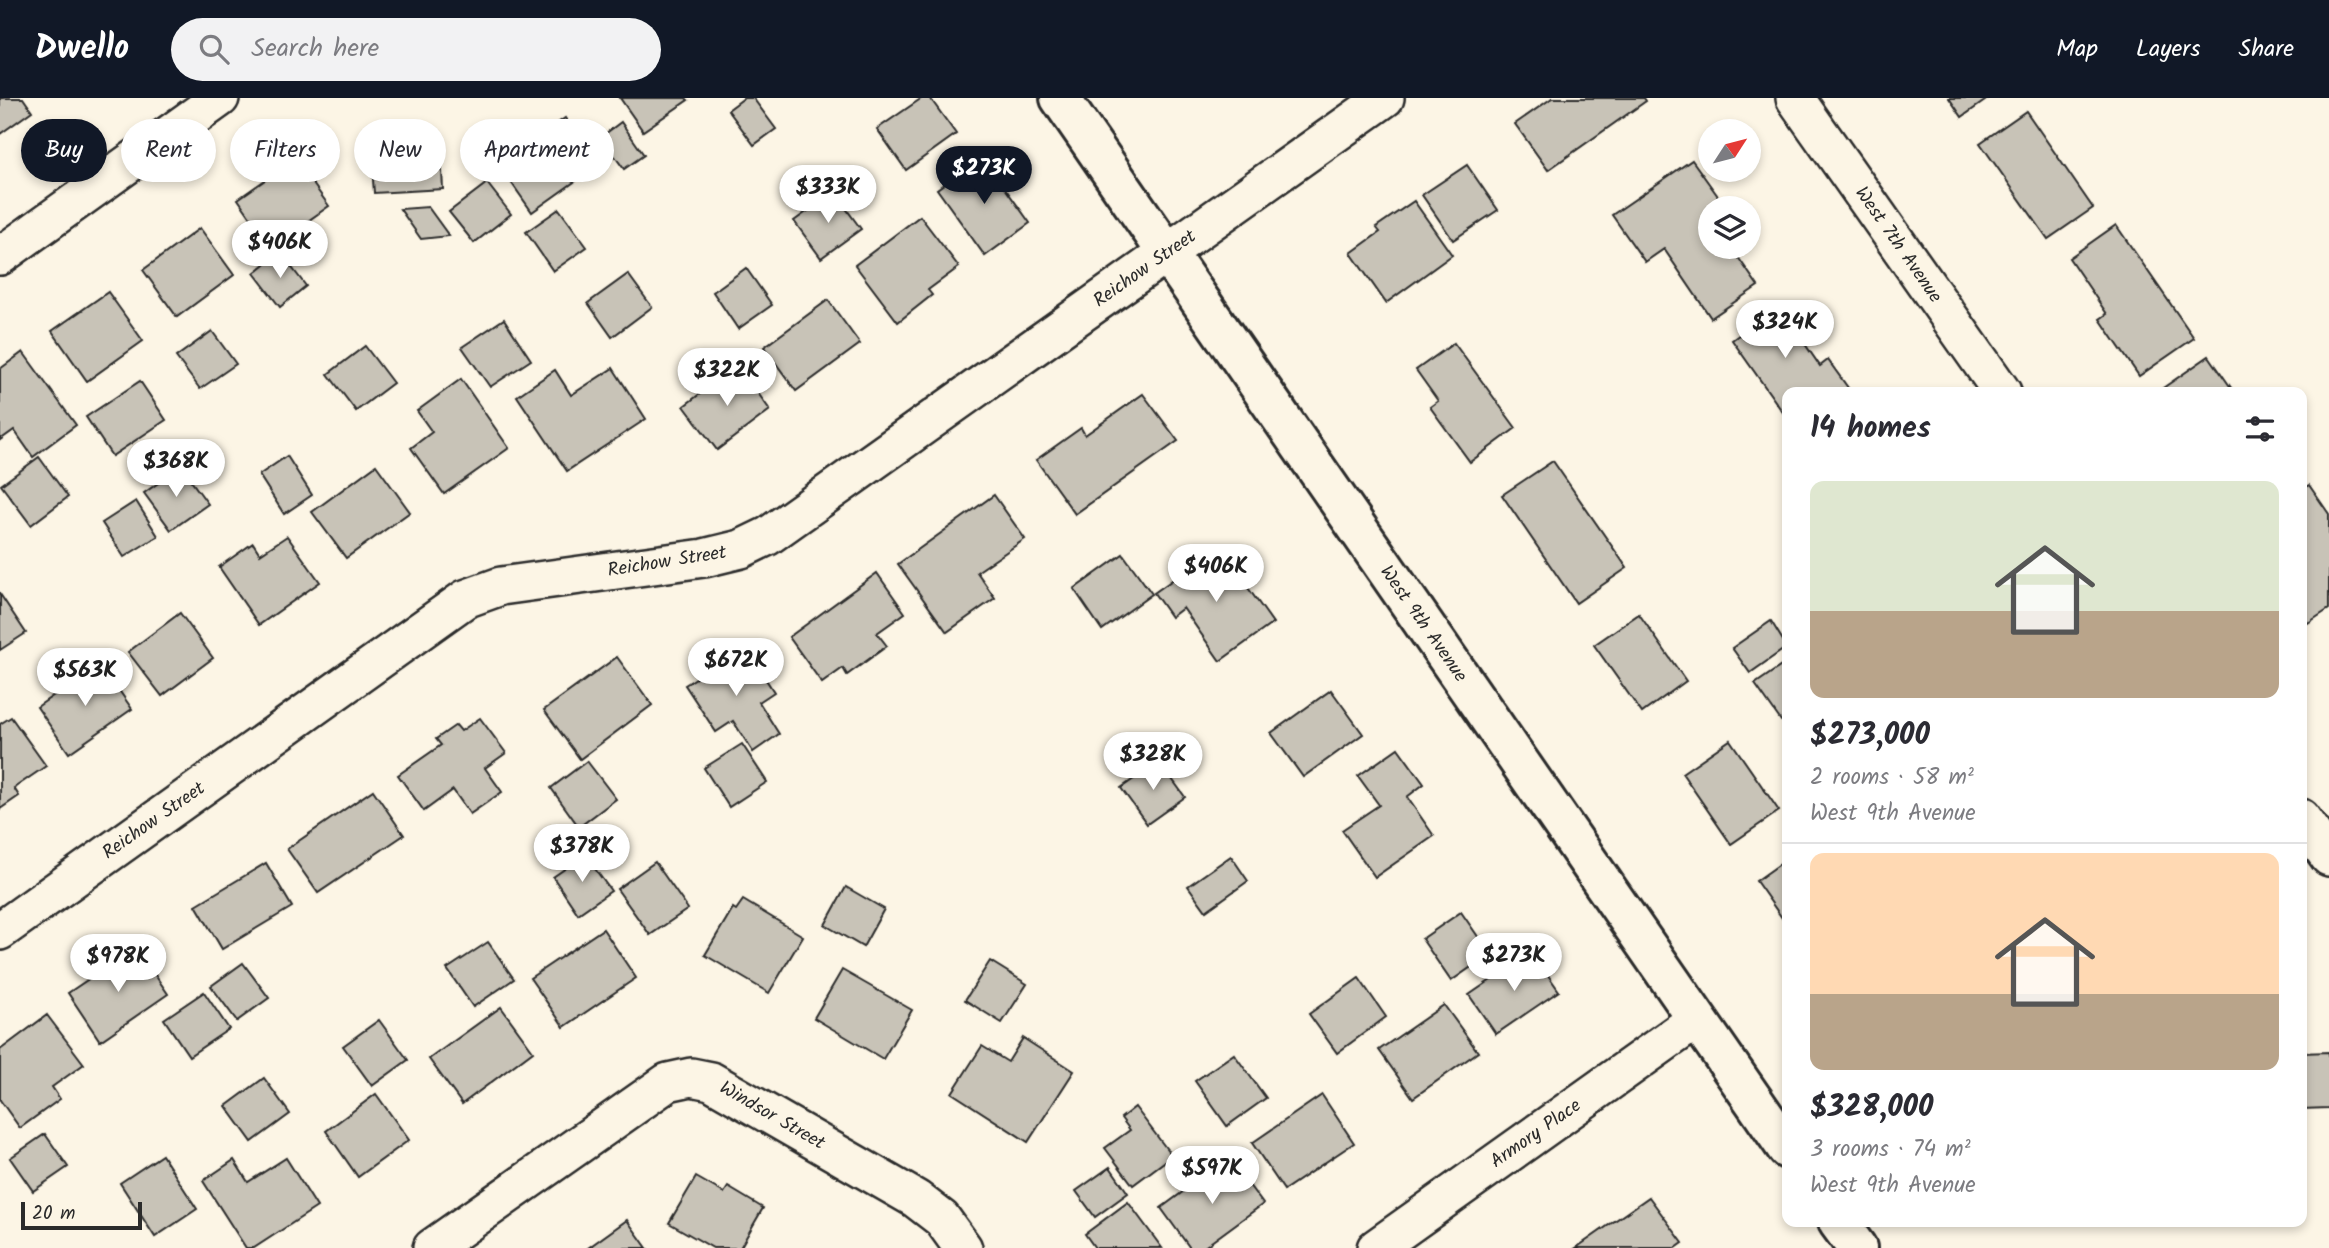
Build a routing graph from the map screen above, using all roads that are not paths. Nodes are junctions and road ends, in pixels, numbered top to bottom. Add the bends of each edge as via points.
1 (220, 98) edge
2 (1060, 98) edge
3 (1385, 98) edge
4 (1795, 98) edge
5 (1167, 253) junction
6 (0, 256) edge
7 (1998, 387) edge
8 (2307, 826) edge
9 (2329, 857) edge
10 (0, 930) edge
11 (1696, 1020) junction
12 (1782, 1142) edge
13 (1842, 1227) edge
14 (432, 1248) edge
15 (963, 1248) edge
16 (1376, 1248) edge
17 (1857, 1248) edge

1 - 6 street
2 - 5 main road, West 9th Avenue
3 - 5 street, Reichow Street
4 - 7 street, West 7th Avenue
5 - 10 street, Reichow Street via 768,536 741,549 704,558 500,586 465,599
5 - 11 main road, West 9th Avenue
8 - 9 street
11 - 12 main road, West 9th Avenue
11 - 16 street, Armory Place
13 - 17 main road
14 - 15 street, Windsor Street via 668,1082 691,1077 711,1081 916,1199 942,1219

